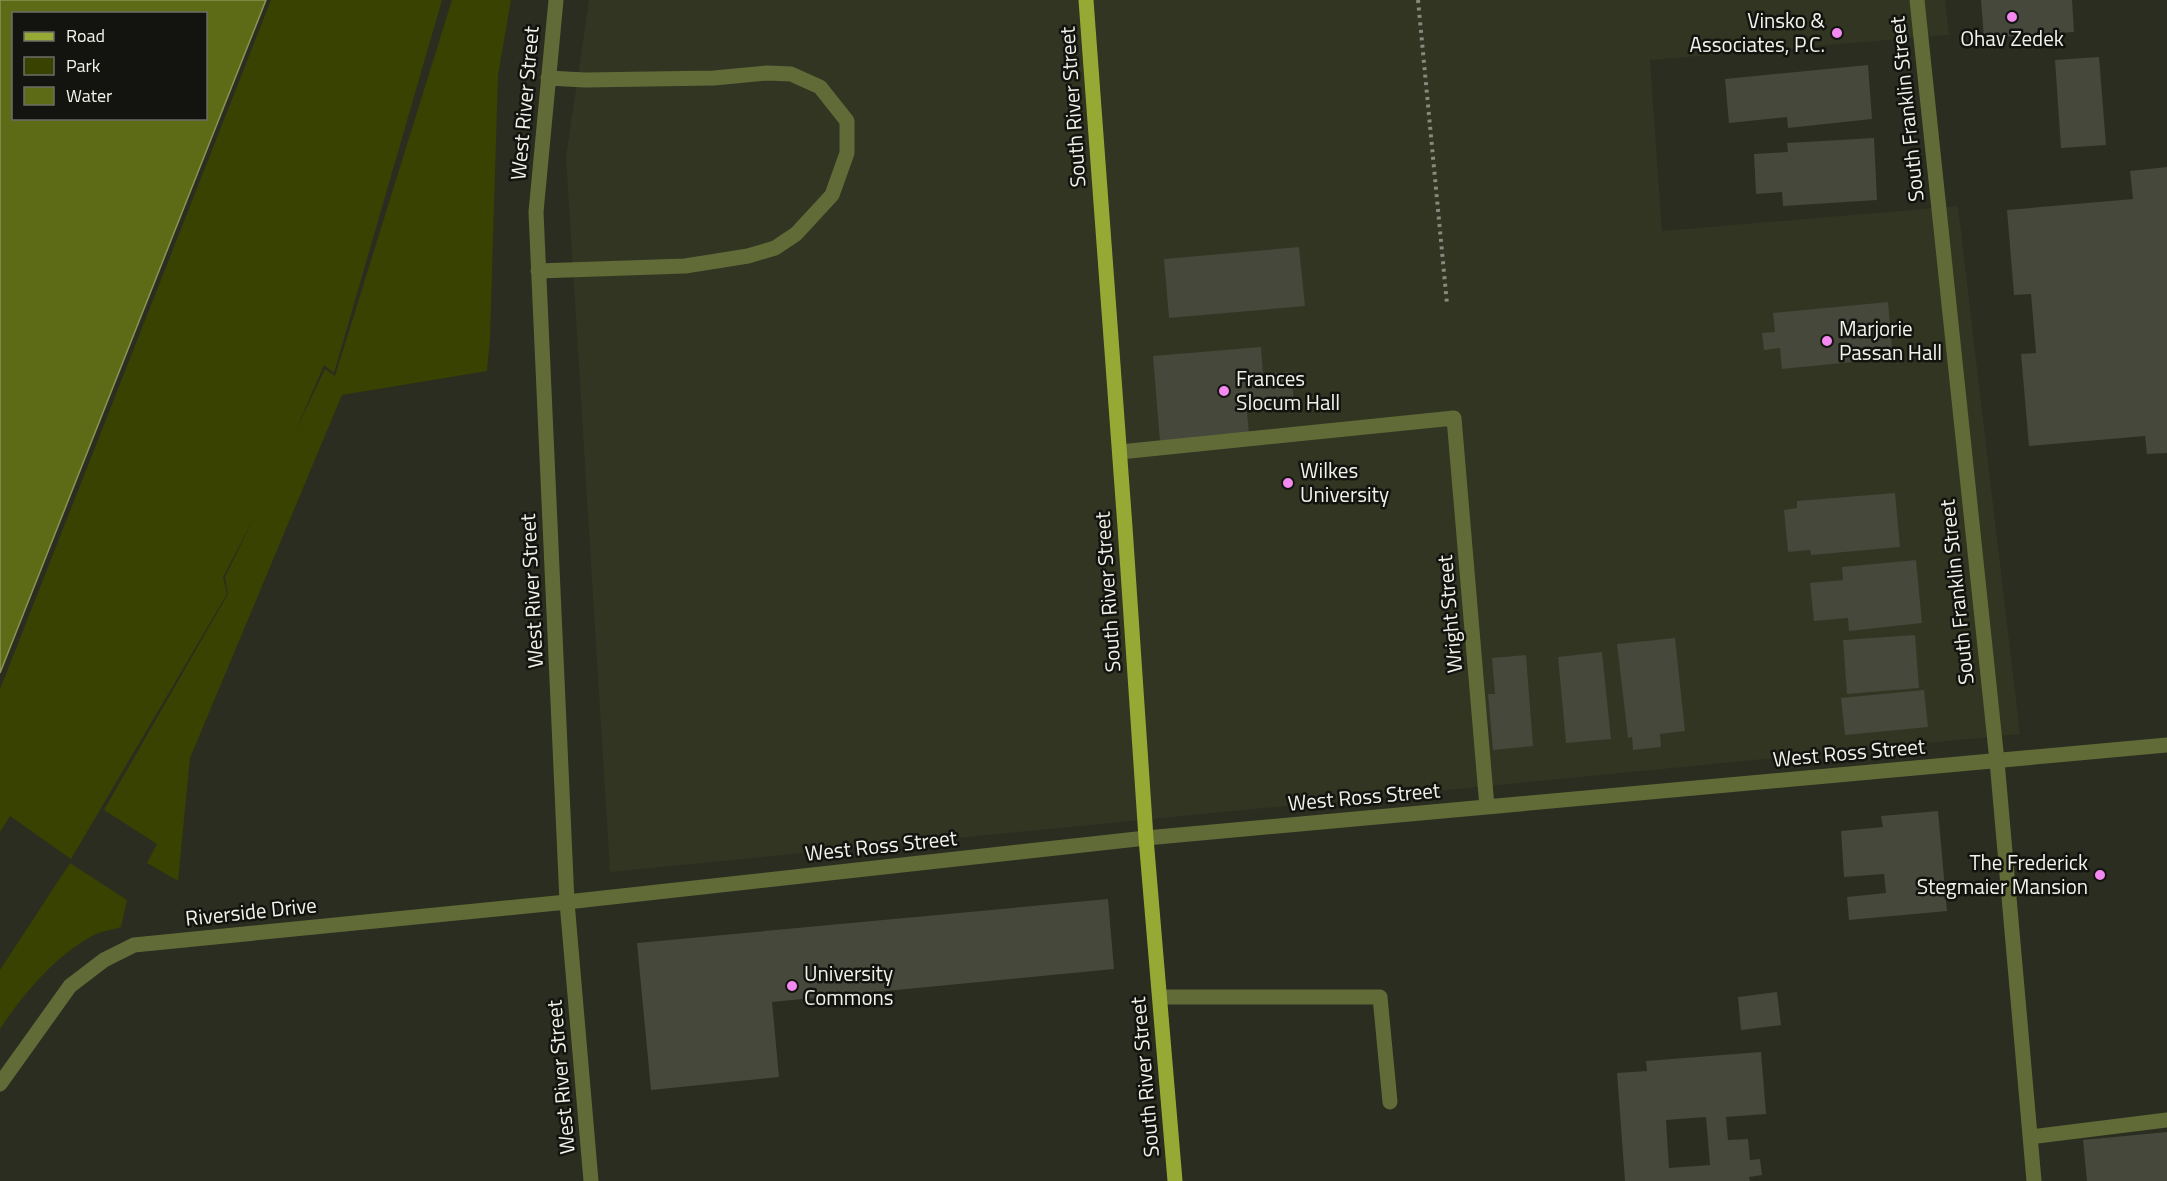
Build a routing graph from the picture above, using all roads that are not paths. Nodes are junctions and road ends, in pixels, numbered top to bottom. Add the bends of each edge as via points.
1 (555, 0) edge
2 (1086, 0) edge
3 (1917, 0) edge
4 (548, 78) junction
5 (538, 271) junction
6 (1120, 452) junction
7 (2167, 745) edge
8 (1997, 761) junction
9 (1487, 807) junction
10 (1146, 838) junction
11 (567, 902) junction
12 (1160, 997) junction
13 (0, 1084) edge
14 (1390, 1102) dead end
15 (2167, 1120) edge
16 (2030, 1137) junction
17 (591, 1181) edge
18 (1175, 1181) edge
19 (2034, 1181) edge

1 - 4 street, West River Street
2 - 6 main road, South River Street
3 - 8 street, South Franklin Street
4 - 5 street, West River Street via 536,212
4 - 5 street via 791,74 820,87 847,121 847,153 832,195 796,234 774,248 685,266
5 - 11 street, West River Street
6 - 9 street, Wright Street via 1454,418
6 - 10 main road, South River Street
7 - 8 street, West Ross Street
8 - 9 street, West Ross Street
8 - 16 street, South Franklin Street
9 - 10 street, West Ross Street
10 - 11 street, West Ross Street
10 - 12 main road, South River Street
11 - 13 street, Riverside Drive via 134,945 104,960 70,986
11 - 17 street, West River Street
12 - 14 street via 1380,996
12 - 18 main road, South River Street
15 - 16 street
16 - 19 street, South Franklin Street

